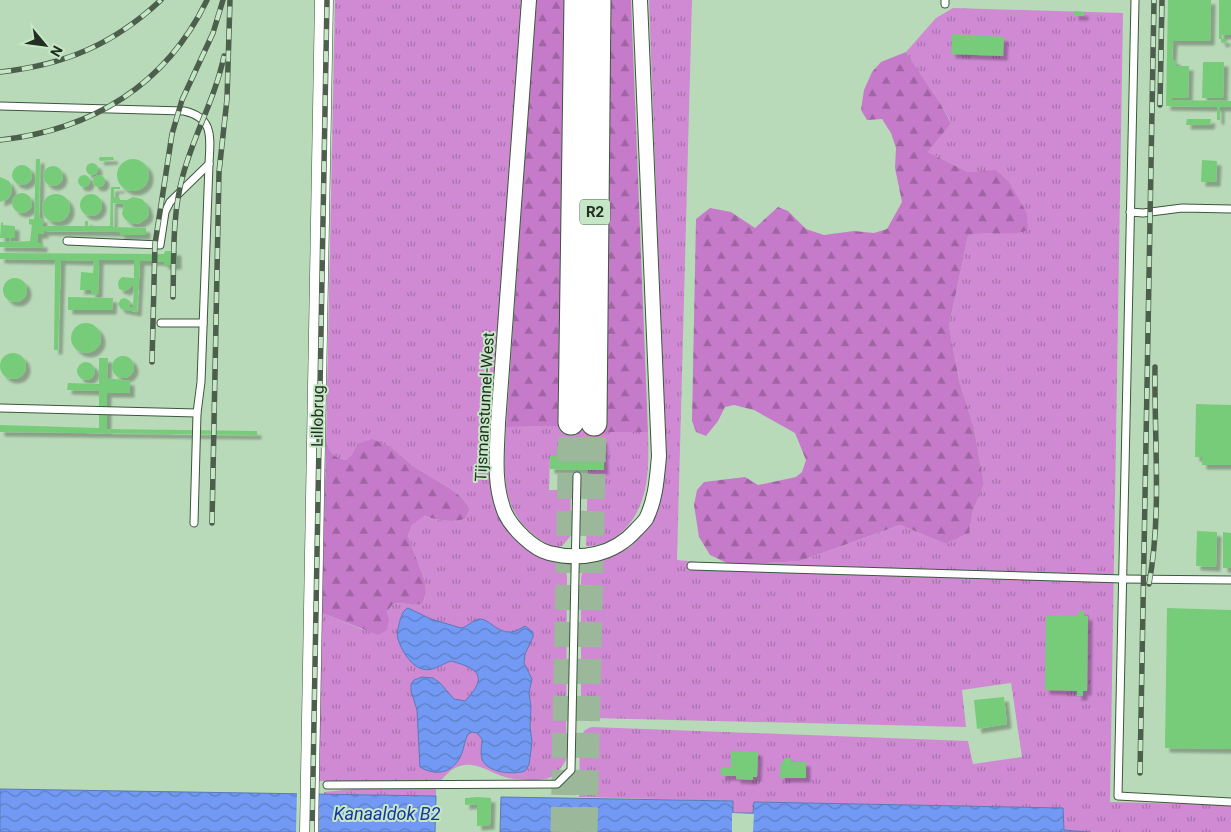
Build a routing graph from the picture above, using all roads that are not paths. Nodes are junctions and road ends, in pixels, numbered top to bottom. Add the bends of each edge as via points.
1 (324, 0) edge
2 (529, 0) edge
3 (577, 0) edge
4 (598, 0) edge
5 (640, 0) edge
6 (1135, 0) edge
7 (0, 106) edge
8 (209, 164) junction
9 (1231, 209) edge
10 (1130, 212) junction
11 (67, 241) dead end
12 (161, 323) dead end
13 (203, 324) junction
14 (0, 408) edge
15 (197, 413) junction
16 (576, 476) dead end
17 (194, 523) dead end
18 (576, 555) junction
19 (691, 566) dead end
20 (1123, 579) junction
21 (1231, 580) edge
22 (327, 785) dead end
23 (1231, 802) edge
24 (309, 832) edge

1 - 24 street, Lillobrug
2 - 18 street, Tijsmanstunnel-West via 498,423 497,486 505,514 525,539 547,553
3 - 4 highway, R2 via 583,423
5 - 18 street, Tijsmanstunnel-West via 658,446 655,491 645,519 627,540 608,552
6 - 10 lane
7 - 8 lane via 192,113 209,128
8 - 11 lane via 170,202 160,245
8 - 13 lane
9 - 10 lane
10 - 20 lane
12 - 13 lane
13 - 15 lane
14 - 15 lane
15 - 17 lane
16 - 18 lane
18 - 22 lane via 571,770 557,784
19 - 20 lane
20 - 21 lane
20 - 23 lane via 1118,796

